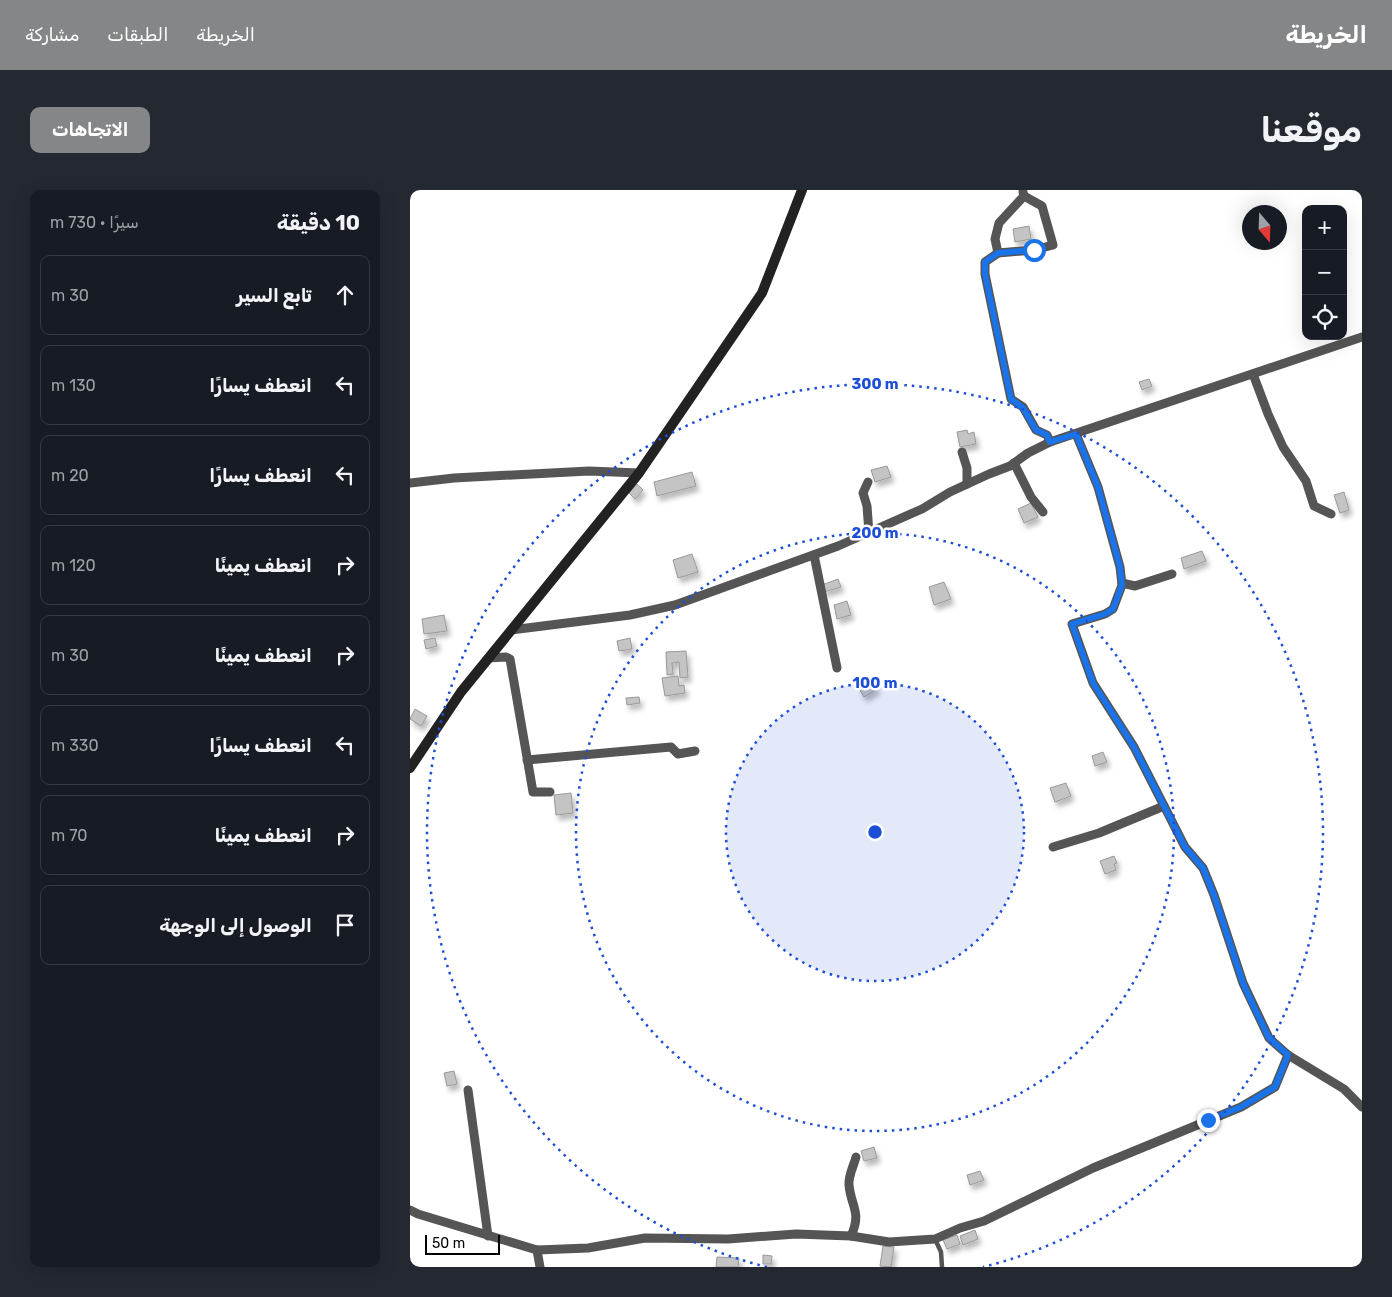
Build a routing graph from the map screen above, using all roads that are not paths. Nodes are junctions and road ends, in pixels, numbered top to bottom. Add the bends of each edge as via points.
1 (802, 190) edge
2 (1023, 193) edge
3 (998, 253) junction
4 (1362, 337) edge
5 (1253, 374) junction
6 (1076, 434) junction
7 (1050, 442) junction
8 (962, 452) dead end
9 (1014, 463) junction
10 (639, 473) junction
11 (868, 482) dead end
12 (410, 483) edge
13 (967, 484) junction
14 (1043, 512) dead end
15 (1331, 514) dead end
16 (868, 533) junction
17 (814, 555) junction
18 (1172, 574) dead end
19 (1122, 583) junction
20 (511, 630) junction
21 (488, 658) junction
22 (836, 668) dead end
23 (695, 751) dead end
24 (527, 760) junction
25 (410, 768) edge
26 (550, 792) dead end
27 (1164, 806) junction
28 (1053, 847) dead end
29 (1288, 1055) junction
30 (468, 1090) dead end
31 (1362, 1107) edge
32 (856, 1157) dead end
33 (410, 1210) edge
34 (488, 1236) junction
35 (851, 1236) junction
36 (935, 1239) junction
37 (537, 1250) junction
38 (540, 1267) edge
39 (942, 1267) edge

1 - 10 street via 762,293
2 - 3 street via 999,223 995,239
2 - 3 street via 1042,206 1053,245
3 - 7 street via 985,262 985,274 1011,399 1023,408 1036,430 1047,435
4 - 5 street
5 - 6 street
5 - 15 street via 1279,439 1301,473 1314,506
6 - 7 street
6 - 19 street via 1098,487
7 - 9 street
8 - 13 street
9 - 13 street
9 - 14 street via 1031,497
10 - 12 street via 589,470
10 - 20 street
11 - 16 street via 863,493
13 - 16 street
16 - 17 street
17 - 20 street via 675,605 630,615
17 - 22 street
18 - 19 street via 1135,586
19 - 27 street via 1113,609 1072,624 1093,683 1134,747
20 - 21 street
21 - 24 street via 510,659
21 - 25 street
23 - 24 street via 678,754 671,747
24 - 26 street via 533,792
27 - 28 street via 1099,833
27 - 29 street via 1185,847 1203,868 1243,983 1269,1038
29 - 31 street via 1344,1088
29 - 36 street via 1275,1087 1241,1107 1092,1168 984,1221
30 - 34 street
32 - 35 street via 849,1183 856,1224
33 - 34 street
34 - 37 street
35 - 36 street via 889,1242
35 - 37 street via 796,1234 728,1239 645,1238 588,1248
36 - 39 lane via 941,1252
37 - 38 street

